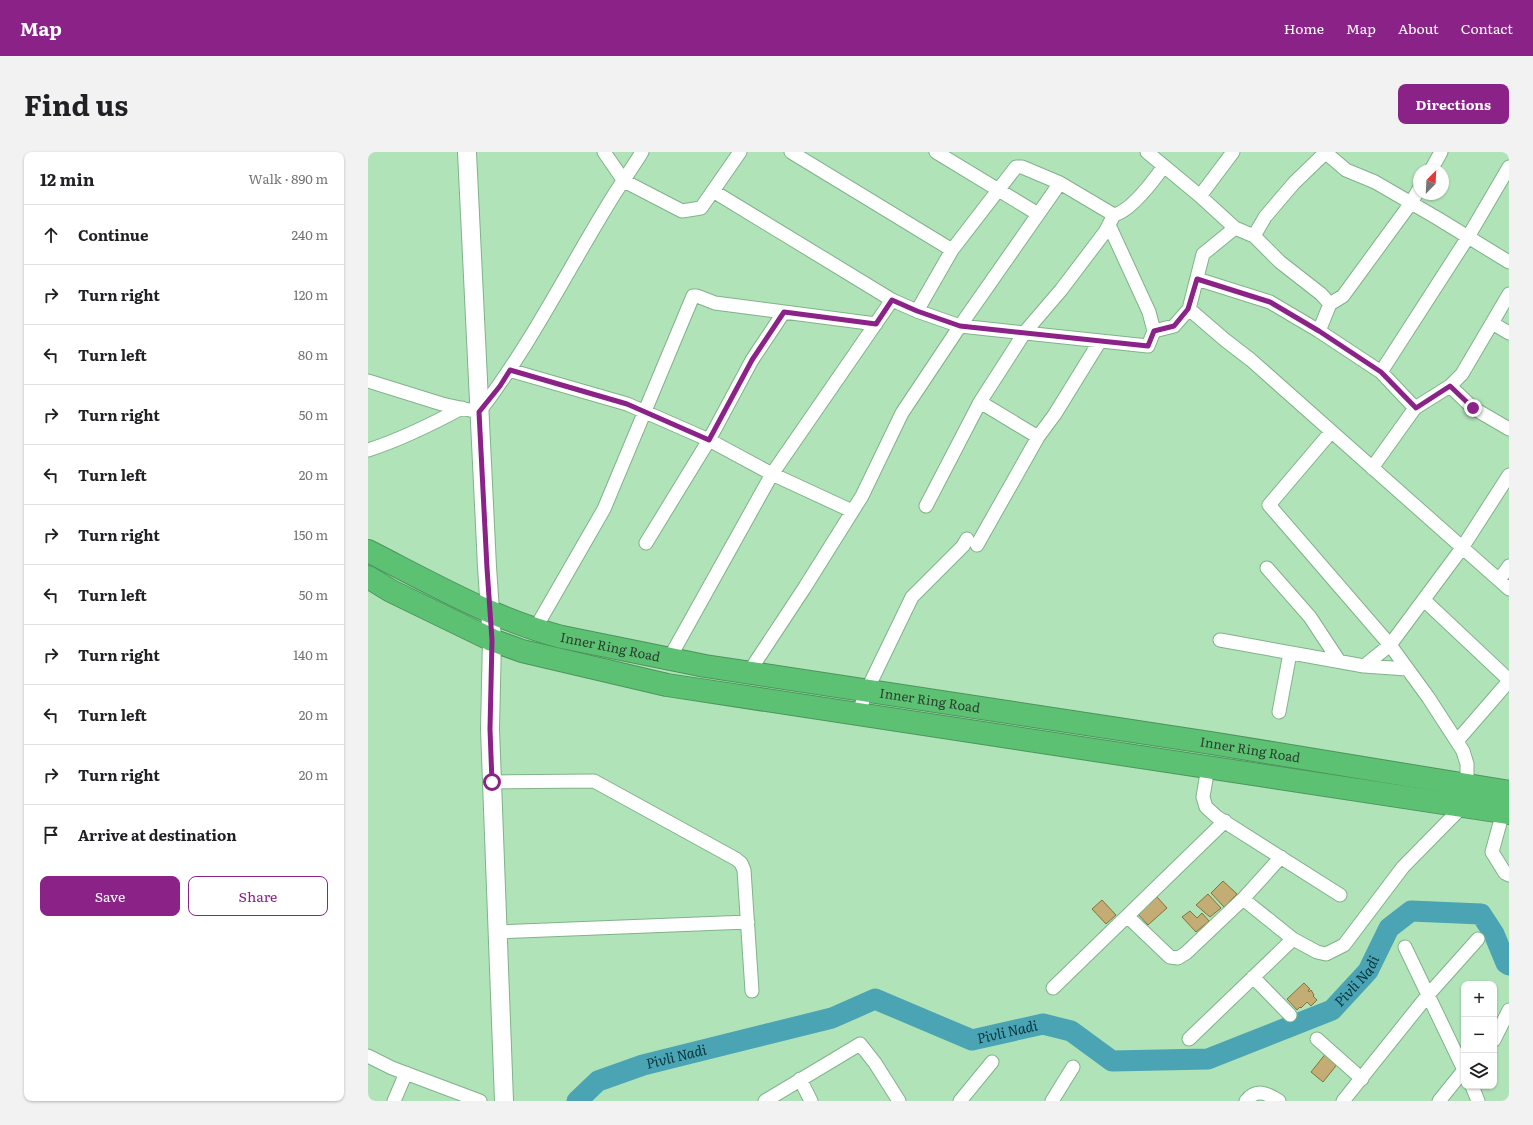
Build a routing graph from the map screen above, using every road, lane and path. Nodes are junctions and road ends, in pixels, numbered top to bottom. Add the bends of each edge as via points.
1 (467, 152) edge
2 (604, 152) edge
3 (642, 152) edge
4 (740, 152) edge
5 (791, 152) edge
6 (936, 152) edge
7 (1147, 152) edge
8 (1233, 152) edge
9 (1326, 152) edge
10 (1441, 152) edge
11 (1434, 164) edge
12 (1164, 166) junction
13 (1509, 167) edge
14 (624, 181) junction
15 (1060, 183) junction
16 (998, 189) junction
17 (713, 191) junction
18 (1200, 196) junction
19 (1413, 200) edge
20 (1411, 203) junction
21 (1038, 214) junction
22 (1112, 220) junction
23 (1235, 228) junction
24 (1254, 236) junction
25 (1468, 237) junction
26 (952, 250) junction
27 (1509, 262) edge
28 (1197, 279) junction
29 (1509, 294) edge
30 (892, 300) junction
31 (1330, 304) junction
32 (1188, 309) junction
33 (917, 311) junction
34 (784, 312) junction
35 (1492, 323) junction
36 (876, 324) junction
37 (960, 326) junction
38 (1154, 331) junction
39 (1319, 331) junction
40 (1025, 332) junction
41 (1509, 333) edge
42 (1100, 341) junction
43 (510, 370) junction
44 (1381, 372) junction
45 (368, 381) edge
46 (1450, 386) junction
47 (980, 402) junction
48 (1416, 408) junction
49 (471, 410) junction
50 (645, 413) junction
51 (1509, 429) edge
52 (1331, 432) junction
53 (1038, 437) junction
54 (709, 440) junction
55 (368, 450) edge
56 (1372, 468) junction
57 (772, 474) junction
58 (1509, 475) edge
59 (926, 506) dead end
60 (852, 511) junction
61 (646, 543) dead end
62 (1462, 548) junction
63 (368, 551) edge
64 (1509, 566) edge
65 (1267, 568) dead end
66 (368, 576) edge
67 (1504, 584) edge
68 (1424, 600) junction
69 (490, 611) junction
70 (535, 629) junction
71 (492, 640) junction
72 (1220, 640) dead end
73 (1390, 645) junction
74 (1290, 653) junction
75 (669, 659) junction
76 (1339, 661) junction
77 (1364, 666) junction
78 (1407, 669) junction
79 (750, 672) junction
80 (1509, 681) edge
81 (867, 690) junction
82 (1279, 712) dead end
83 (858, 714) junction
84 (1456, 741) junction
85 (1208, 767) junction
86 (492, 782) junction
87 (1467, 785) junction
88 (1509, 792) edge
89 (1463, 806) junction
90 (1506, 813) edge
91 (1225, 821) junction
92 (1281, 858) junction
93 (1509, 875) edge
94 (1340, 895) dead end
95 (1243, 899) junction
96 (1127, 916) junction
97 (748, 922) junction
98 (498, 932) junction
99 (1293, 939) junction
100 (1478, 939) dead end
101 (1405, 948) dead end
102 (1253, 977) junction
103 (1053, 988) dead end
104 (752, 991) dead end
105 (1428, 995) junction
106 (1509, 1010) edge
107 (1290, 1015) dead end
108 (1497, 1034) edge
109 (1189, 1039) dead end
110 (1316, 1039) dead end
111 (368, 1056) edge
112 (992, 1062) dead end
113 (1461, 1064) edge
114 (1072, 1067) dead end
115 (406, 1073) junction
116 (1461, 1074) edge
117 (800, 1079) junction
118 (1362, 1079) junction
119 (1473, 1089) edge
120 (394, 1101) edge
121 (480, 1101) edge
122 (504, 1101) edge
123 (765, 1101) edge
124 (811, 1101) edge
125 (899, 1101) edge
126 (960, 1101) edge
127 (1052, 1101) edge
128 (1246, 1101) edge
129 (1279, 1101) edge
130 (1343, 1101) edge
131 (1439, 1101) edge
132 (1478, 1101) edge

1 - 49 street
2 - 14 street
3 - 14 street
4 - 17 street
5 - 26 street
6 - 16 street
7 - 12 street
8 - 18 street
9 - 20 street via 1346,170
9 - 24 street via 1265,217
10 - 11 street
12 - 18 street
12 - 22 street via 1144,193
13 - 25 street
14 - 17 street via 682,211 701,208
14 - 43 street
15 - 16 street via 1022,167 1016,167
15 - 21 street
15 - 22 street
16 - 21 street
16 - 26 street
17 - 30 street
18 - 23 street
19 - 20 street
20 - 25 street
20 - 31 street via 1344,296
21 - 37 street
22 - 38 street via 1149,312
22 - 40 street via 1061,290
23 - 24 street
23 - 28 street via 1203,254
24 - 31 street via 1280,262 1322,294
25 - 27 street
25 - 44 street
26 - 33 street
28 - 32 street
28 - 39 street via 1270,302
29 - 35 street
30 - 33 street
30 - 36 street
31 - 39 street
32 - 38 street via 1174,326
32 - 52 street via 1251,360
33 - 37 street
34 - 36 street
34 - 50 street via 715,303 693,296
34 - 54 street via 752,360
35 - 41 street
35 - 46 street via 1462,374
36 - 57 street
37 - 40 street
37 - 60 street via 902,413 862,496
38 - 42 street via 1148,346
39 - 44 street
40 - 42 street
40 - 47 street
42 - 53 street
43 - 49 street via 500,386
43 - 50 street via 627,404
44 - 48 street
45 - 49 street via 442,404
46 - 48 street
46 - 51 street via 1473,408
47 - 53 street
47 - 59 street
48 - 56 street
49 - 55 street
49 - 69 street
50 - 54 street
50 - 70 street via 604,509
52 - 56 street
52 - 73 street via 1269,505
53 - 81 street via 972,542 963,546 912,598
54 - 57 street
54 - 61 street
56 - 62 street
57 - 60 street
57 - 75 street
58 - 62 street
60 - 79 street
62 - 67 street
62 - 68 street
63 - 69 highway, Inner Ring Road
64 - 67 street
65 - 76 street via 1310,618
66 - 71 highway, Inner Ring Road
68 - 73 street
68 - 80 street
69 - 70 highway, Inner Ring Road
69 - 71 street
70 - 75 highway, Inner Ring Road
71 - 83 highway, Inner Ring Road via 522,651 667,685
71 - 86 street
72 - 74 street
73 - 77 street
73 - 78 street
74 - 76 street
74 - 82 street
75 - 79 highway, Inner Ring Road
76 - 77 street
77 - 78 street
78 - 84 street
79 - 81 highway, Inner Ring Road
80 - 84 street
81 - 83 street
81 - 87 highway, Inner Ring Road
83 - 85 highway, Inner Ring Road
84 - 87 street via 1464,752 1468,764
85 - 89 highway, Inner Ring Road
85 - 91 street via 1203,797 1206,807
86 - 97 street via 594,781 741,863 744,870
86 - 98 street
87 - 88 highway, Inner Ring Road
87 - 89 street
89 - 90 highway, Inner Ring Road
89 - 99 street via 1403,867 1344,945 1326,954
90 - 93 street via 1492,852 1505,873
91 - 92 street
91 - 96 street
92 - 94 street
92 - 95 street
95 - 96 street via 1178,958 1170,957
95 - 99 street
96 - 103 street
97 - 98 street
97 - 104 street
98 - 122 street
99 - 102 street
100 - 105 street
101 - 105 street
102 - 107 street
102 - 109 street
105 - 113 street
105 - 118 street
106 - 108 street
110 - 118 street
111 - 115 street
112 - 126 street
114 - 127 street
115 - 120 street
115 - 121 street
116 - 131 street
117 - 123 street
117 - 124 street
117 - 125 street via 860,1044
118 - 130 street
119 - 132 street
128 - 129 street via 1255,1093 1262,1092

